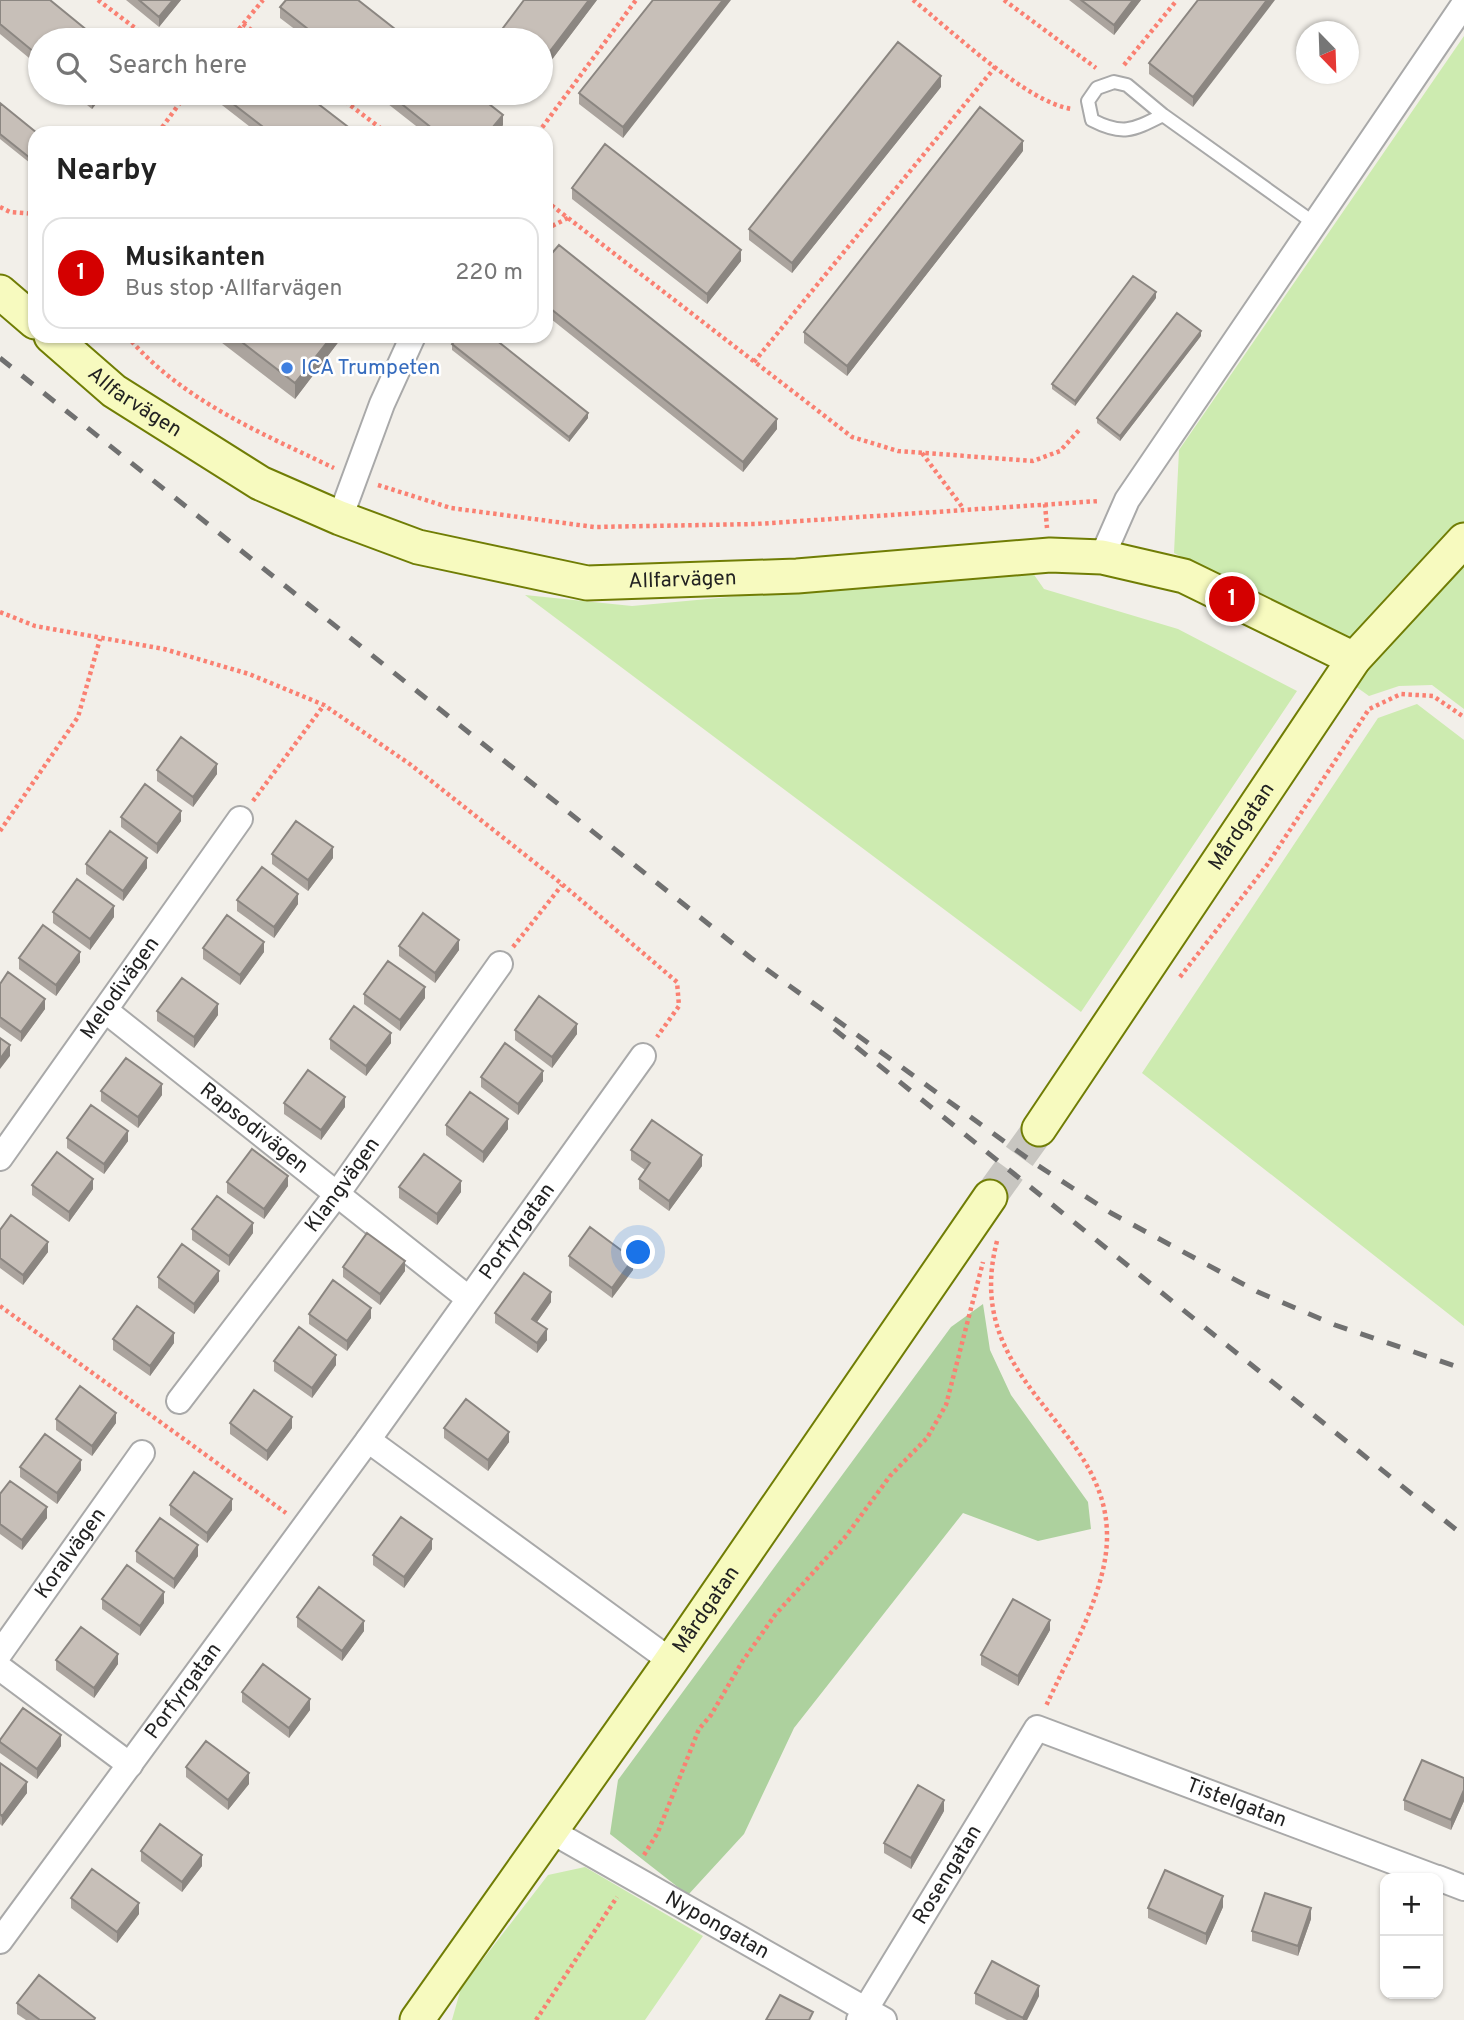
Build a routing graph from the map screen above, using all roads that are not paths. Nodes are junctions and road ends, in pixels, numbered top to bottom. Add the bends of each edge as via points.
1 (1464, 4) edge
2 (1163, 115) junction
3 (1314, 223) junction
4 (0, 292) edge
5 (28, 316) edge
6 (59, 343) edge
7 (410, 343) edge
8 (340, 518) junction
9 (1464, 540) edge
10 (1102, 557) junction
11 (1354, 659) junction
12 (240, 819) road end
13 (500, 964) road end
14 (106, 1011) junction
15 (643, 1056) road end
16 (1039, 1129) tunnel mouth
17 (0, 1158) edge
18 (337, 1194) junction
19 (990, 1197) tunnel mouth
20 (468, 1298) junction
21 (178, 1401) road end
22 (369, 1440) junction
23 (142, 1453) road end
24 (0, 1653) edge
25 (671, 1661) junction
26 (0, 1668) edge
27 (1037, 1728) joint
28 (130, 1765) junction
29 (551, 1831) junction
30 (1424, 1873) edge
31 (1443, 1880) edge
32 (1464, 1888) edge
33 (0, 1941) edge
34 (869, 2017) edge
35 (417, 2020) edge

1 - 3 street
2 - 2 lane via 1127,85 1109,82 1097,88 1088,101 1092,120 1110,129 1133,131
2 - 3 lane
3 - 10 street via 1127,499
4 - 5 street
6 - 8 street, Allfarvägen via 114,391 260,483
7 - 8 street
8 - 10 street, Allfarvägen via 418,547 587,583 797,576 1050,555
9 - 11 street, Mårdgatan
10 - 11 street, Allfarvägen via 1184,576
11 - 16 street, Mårdgatan
12 - 14 street, Melodivägen
13 - 18 street, Klangvägen
14 - 17 street, Melodivägen
14 - 18 street, Rapsodivägen
15 - 20 street, Porfyrgatan
18 - 20 street, Rapsodivägen
18 - 21 street, Klangvägen
19 - 25 street, Mårdgatan
20 - 22 street, Porfyrgatan
22 - 25 street
22 - 28 street, Porfyrgatan
23 - 24 street, Koralvägen
25 - 29 street, Mårdgatan
26 - 28 street
27 - 30 street, Tistelgatan
27 - 34 street, Rosengatan
28 - 33 street, Porfyrgatan
29 - 34 street, Nypongatan
29 - 35 street, Mårdgatan
31 - 32 street, Tistelgatan

